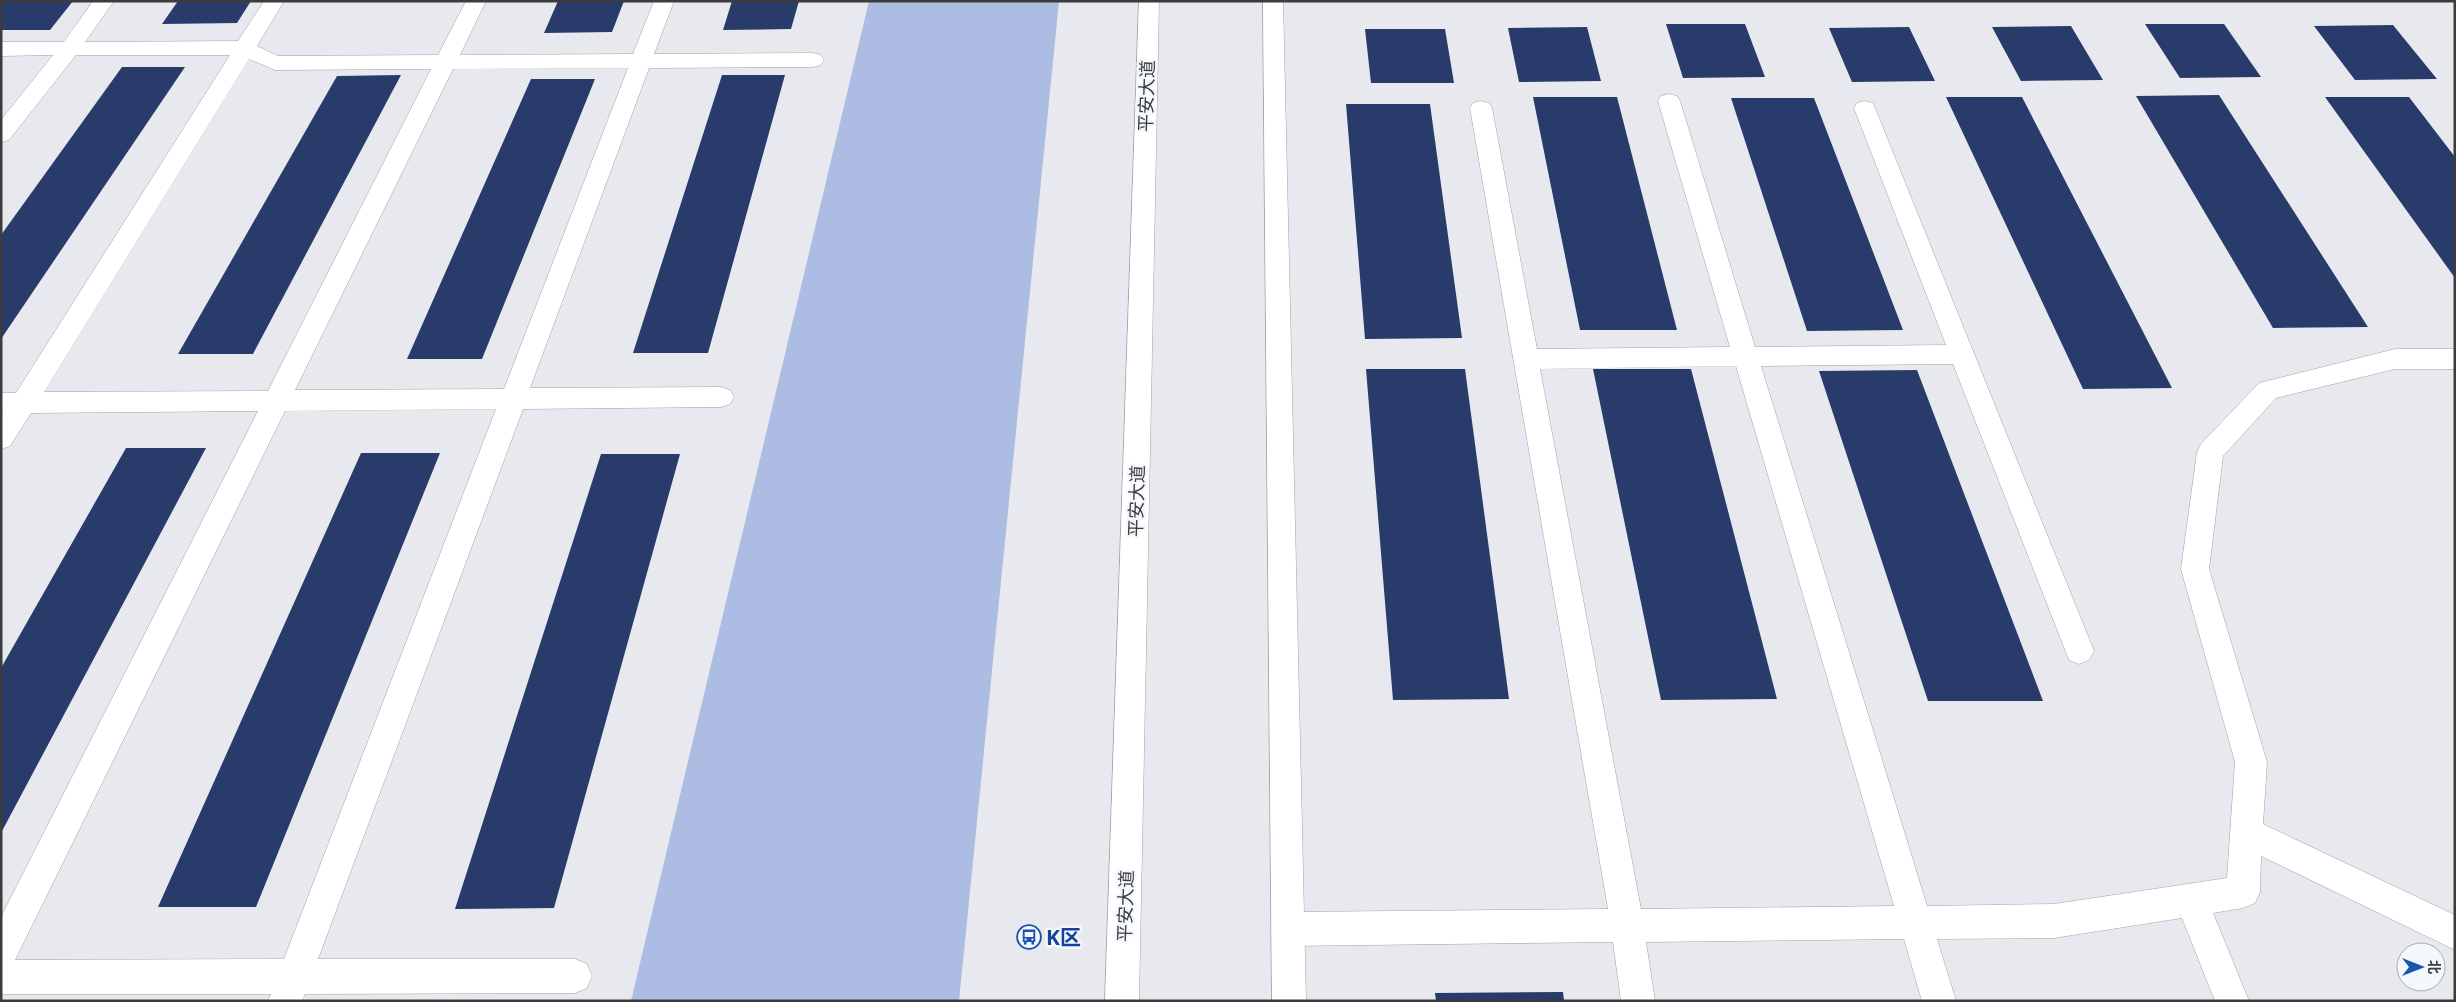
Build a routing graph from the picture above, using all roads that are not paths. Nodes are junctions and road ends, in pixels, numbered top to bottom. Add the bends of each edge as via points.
1 (104, 1) edge
2 (274, 1) edge
3 (476, 1) edge
4 (664, 1) edge
5 (1149, 1) edge
6 (1273, 1) edge
7 (244, 48) junction
8 (1, 49) edge
9 (69, 50) junction
10 (813, 60) dead end
11 (642, 61) junction
12 (446, 62) junction
13 (1670, 101) dead end
14 (1481, 108) dead end
15 (1865, 108) dead end
16 (1, 135) edge
17 (1962, 354) junction
18 (1746, 355) junction
19 (2455, 359) edge
20 (1526, 360) junction
21 (720, 397) dead end
22 (513, 399) junction
23 (277, 400) junction
24 (12, 403) edge
25 (1, 439) edge
26 (2079, 651) dead end
27 (2247, 834) junction
28 (2191, 900) junction
29 (1916, 922) junction
30 (1627, 926) junction
31 (1288, 929) junction
32 (2455, 933) edge
33 (1, 953) edge
34 (574, 976) dead end
35 (1, 977) edge
36 (290, 988) edge
37 (1122, 1001) edge
38 (1289, 1001) edge
39 (1638, 1001) edge
40 (1939, 1001) edge
41 (2232, 1001) edge

1 - 9 main road
2 - 7 main road
3 - 12 main road
4 - 11 main road
5 - 37 main road, 平安大道
6 - 31 main road
7 - 9 main road
7 - 12 main road via 275,63
7 - 24 main road
8 - 9 main road
9 - 16 main road
10 - 11 main road
11 - 12 main road
11 - 22 main road
12 - 23 main road
13 - 18 main road
14 - 20 main road
15 - 17 main road
17 - 18 main road
17 - 26 main road
18 - 20 main road
18 - 29 main road
19 - 27 main road via 2395,360 2268,390 2210,452 2195,569 2252,762
20 - 30 main road
21 - 22 main road
22 - 23 main road
22 - 36 main road
23 - 24 main road
23 - 33 main road
24 - 25 main road
27 - 28 main road via 2243,892
27 - 32 main road
28 - 29 main road via 2054,921
28 - 41 main road
29 - 30 main road
29 - 40 main road
30 - 31 main road
30 - 39 main road
31 - 38 main road
34 - 36 main road
35 - 36 main road

